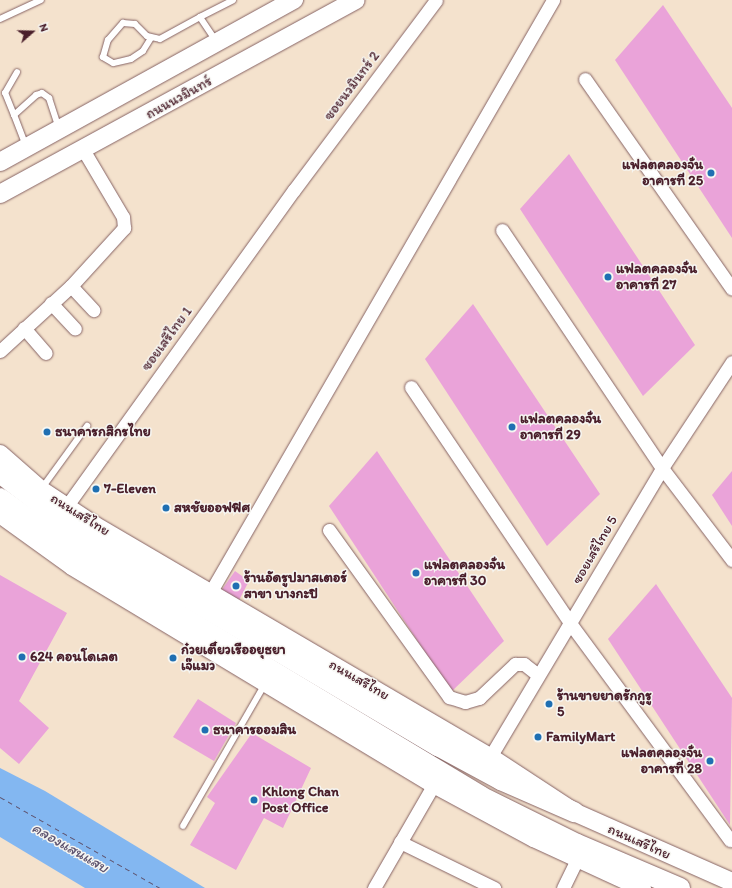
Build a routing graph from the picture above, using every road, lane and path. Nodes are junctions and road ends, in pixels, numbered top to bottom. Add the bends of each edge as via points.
1 (41, 0) edge
2 (233, 0) edge
3 (356, 0) edge
4 (436, 0) edge
5 (554, 0) edge
6 (285, 2) edge
7 (200, 17) junction
8 (0, 19) edge
9 (151, 38) junction
10 (217, 43) junction
11 (17, 72) dead end
12 (585, 79) dead end
13 (14, 115) junction
14 (60, 130) junction
15 (26, 148) junction
16 (84, 151) junction
17 (0, 162) edge
18 (40, 174) junction
19 (294, 190) joint
20 (0, 194) edge
21 (502, 230) dead end
22 (71, 286) junction
23 (732, 289) edge
24 (51, 303) junction
25 (93, 310) dead end
26 (24, 328) junction
27 (75, 329) dead end
28 (0, 350) edge
29 (46, 353) dead end
30 (732, 362) edge
31 (411, 387) dead end
32 (87, 426) dead end
33 (0, 454) edge
34 (662, 468) junction
35 (0, 473) edge
36 (41, 490) junction
37 (0, 498) edge
38 (66, 507) junction
39 (0, 514) edge
40 (329, 530) dead end
41 (732, 560) edge
42 (210, 593) junction
43 (570, 623) junction
44 (537, 674) junction
45 (265, 683) junction
46 (490, 757) junction
47 (434, 784) junction
48 (574, 812) junction
49 (183, 826) dead end
50 (730, 840) dead end
51 (400, 842) junction
52 (577, 859) junction
53 (732, 882) edge
54 (374, 888) edge
55 (494, 888) edge
56 (563, 888) edge
57 (642, 888) edge
58 (680, 888) edge

1 - 8 lane
2 - 7 lane
3 - 16 main road, ถนนนวมินทร์
4 - 19 street, ซอยนวมินทร์ 2
5 - 42 street
6 - 10 main road
7 - 9 lane via 160,39
7 - 10 lane
9 - 9 lane via 135,24 123,23 108,40 103,57 113,63 131,59 143,51
10 - 14 main road
11 - 13 lane via 5,93
12 - 23 street
13 - 14 lane via 42,92 50,98
13 - 15 lane
14 - 15 main road
15 - 17 main road
15 - 18 main road
16 - 18 main road, ถนนนวมินทร์
16 - 22 street via 125,225
18 - 20 main road, ถนนนวมินทร์
19 - 38 street, ซอยเสรีไทย 1
21 - 34 street
22 - 24 street
22 - 25 street
24 - 26 street
24 - 27 street
26 - 28 street
26 - 29 street
30 - 34 street, ซอยเสรีไทย 5
31 - 43 street
32 - 36 lane
33 - 36 main road, ถนนเสรีไทย
34 - 41 street
34 - 43 street, ซอยเสรีไทย 5
35 - 48 main road via 77,532 462,760
36 - 38 main road, ถนนเสรีไทย
37 - 58 main road via 68,548 480,796 577,844
38 - 42 main road, ถนนเสรีไทย
39 - 45 main road via 72,566
40 - 44 street via 449,696 465,702 479,698 515,664 524,664
42 - 46 main road, ถนนเสรีไทย
43 - 44 street, ซอยเสรีไทย 5
43 - 50 street
44 - 46 street, ซอยเสรีไทย 5
45 - 47 main road
45 - 49 lane
46 - 48 main road, ถนนเสรีไทย
47 - 51 street
47 - 52 main road
48 - 53 main road, ถนนเสรีไทย
51 - 54 street
51 - 55 street
52 - 56 street
52 - 57 main road

